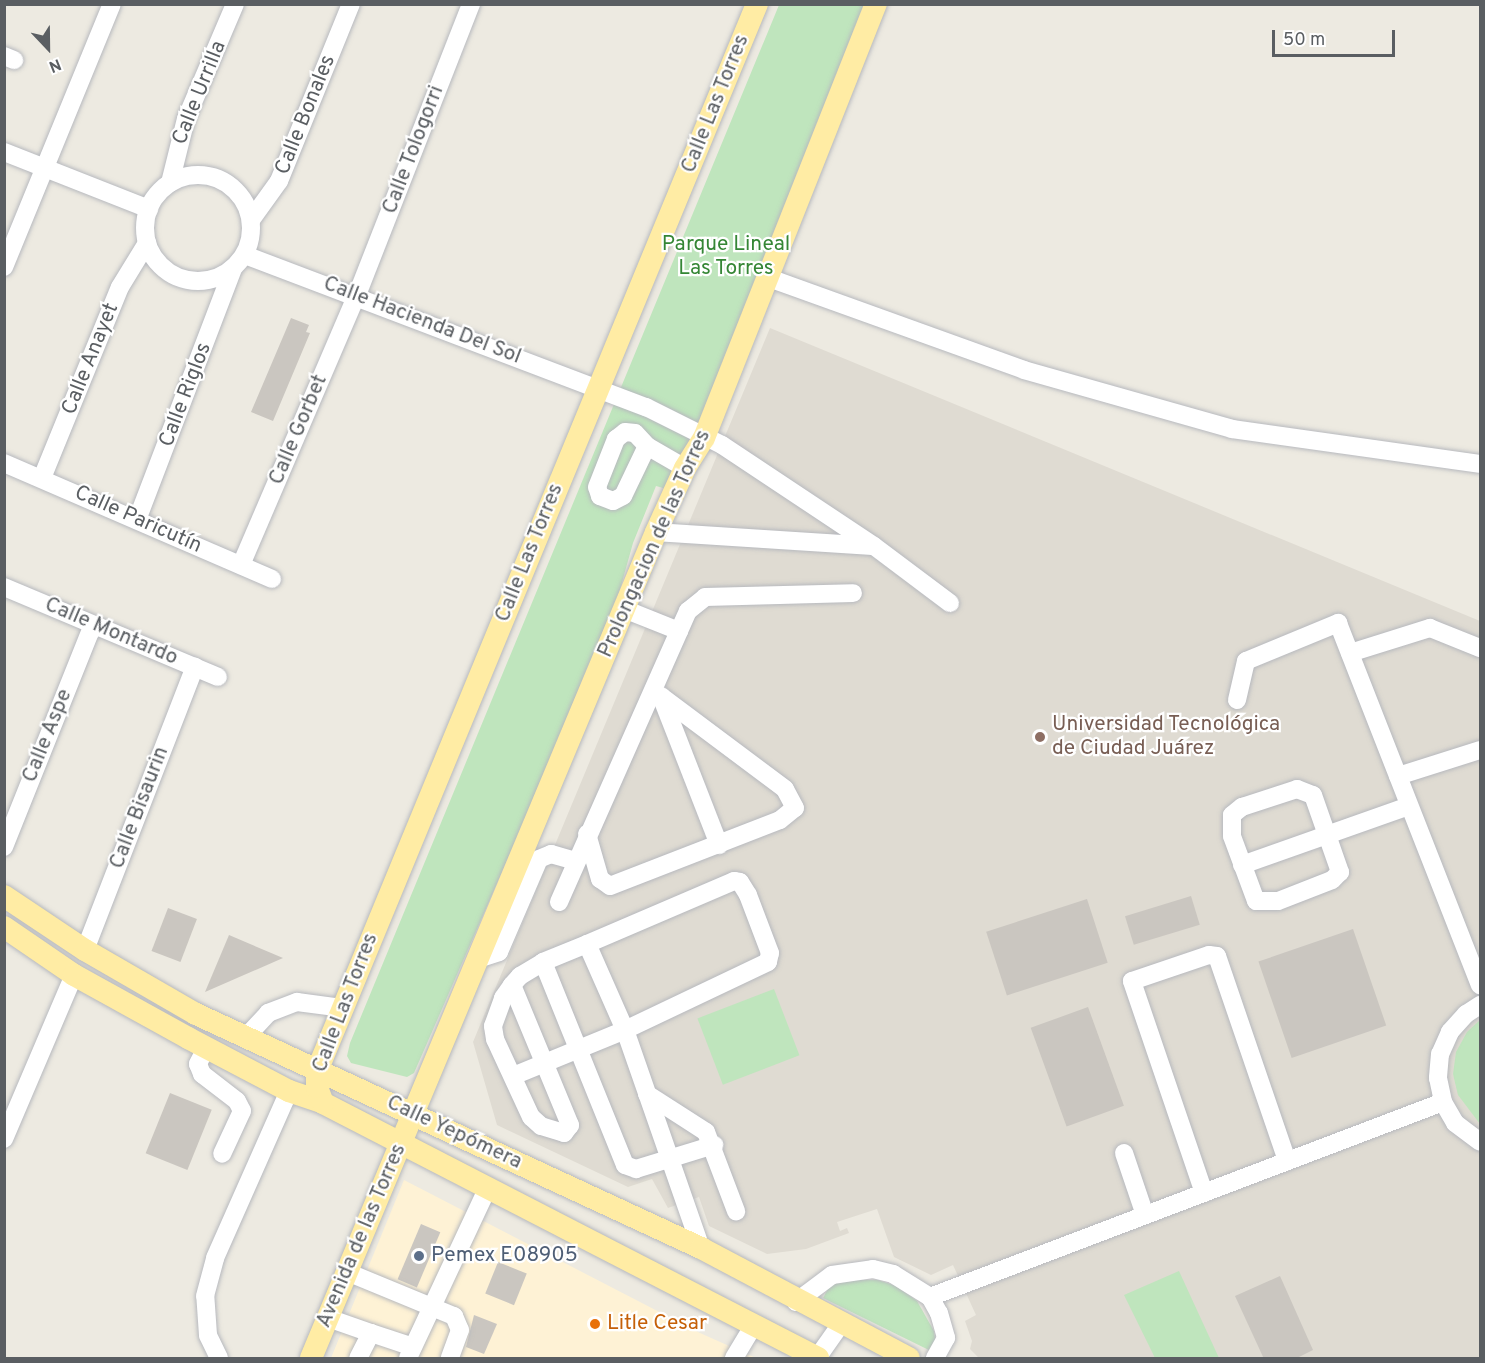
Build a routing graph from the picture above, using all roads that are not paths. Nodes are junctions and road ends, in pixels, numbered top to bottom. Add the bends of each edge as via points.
1 (112, 4) edge
2 (236, 4) edge
3 (351, 4) edge
4 (471, 4) edge
5 (757, 4) edge
6 (876, 4) edge
7 (4, 152) edge
8 (44, 169) junction
9 (170, 183) junction
10 (148, 210) junction
11 (251, 220) junction
12 (147, 243) junction
13 (239, 262) junction
14 (4, 267) edge
15 (769, 278) junction
16 (357, 295) junction
17 (598, 390) junction
18 (646, 407) junction
19 (704, 438) junction
20 (4, 463) edge
21 (1480, 464) edge
22 (685, 468) junction
23 (42, 478) junction
24 (137, 520) junction
25 (656, 532) junction
26 (874, 546) junction
27 (241, 565) junction
28 (272, 579) dead end
29 (4, 587) edge
30 (853, 593) dead end
31 (950, 603) dead end
32 (624, 609) junction
33 (93, 626) junction
34 (679, 631) junction
35 (1480, 648) edge
36 (1350, 653) junction
37 (195, 667) junction
38 (218, 677) dead end
39 (659, 689) junction
40 (1237, 700) dead end
41 (1480, 750) edge
42 (1398, 776) junction
43 (1409, 807) junction
44 (587, 834) junction
45 (1328, 835) junction
46 (719, 845) junction
47 (4, 847) edge
48 (576, 861) junction
49 (1242, 865) junction
50 (4, 896) edge
51 (559, 902) dead end
52 (4, 927) edge
53 (587, 944) junction
54 (85, 950) junction
55 (478, 959) junction
56 (543, 962) junction
57 (74, 975) junction
58 (512, 985) junction
59 (1480, 985) edge
60 (1480, 1005) edge
61 (342, 1008) junction
62 (624, 1030) junction
63 (246, 1037) junction
64 (206, 1048) junction
65 (581, 1049) junction
66 (545, 1064) junction
67 (317, 1071) junction
68 (513, 1076) junction
69 (289, 1091) junction
70 (647, 1094) junction
71 (1443, 1102) junction
72 (323, 1103) junction
73 (413, 1113) junction
74 (4, 1139) edge
75 (1480, 1142) edge
76 (400, 1144) junction
77 (714, 1145) junction
78 (1124, 1153) dead end
79 (222, 1154) dead end
80 (670, 1160) junction
81 (1287, 1161) junction
82 (487, 1189) junction
83 (1204, 1193) junction
84 (736, 1211) dead end
85 (1145, 1215) junction
86 (701, 1248) junction
87 (347, 1272) junction
88 (930, 1297) junction
89 (796, 1302) junction
90 (432, 1306) junction
91 (327, 1318) junction
92 (841, 1324) junction
93 (754, 1325) junction
94 (371, 1333) junction
95 (410, 1353) edge
96 (818, 1358) edge
97 (219, 1359) edge
98 (311, 1359) edge
99 (358, 1359) edge
100 (450, 1359) edge
101 (734, 1359) edge
102 (909, 1359) edge
103 (935, 1359) edge

1 - 8 street
2 - 9 street, Calle Urrilla via 186,119
3 - 11 street, Calle Bonales via 279,181
4 - 16 street, Calle Tologorri
5 - 17 main road, Calle Las Torres
6 - 15 main road, Prolongacion de las Torres
7 - 8 street
8 - 10 street
8 - 14 street
9 - 10 street
9 - 11 street via 194,176 220,179 246,203
10 - 12 street
11 - 13 street via 251,238
12 - 13 street via 166,271 182,279 218,278
12 - 23 street, Calle Anayet via 120,287
13 - 16 street, Calle Hacienda Del Sol
13 - 24 street, Calle Riglos
15 - 19 main road, Prolongacion de las Torres
15 - 21 street via 1023,370 1232,429
16 - 17 street, Calle Hacienda Del Sol
16 - 27 street, Calle Gorbet
17 - 18 street, Calle Hacienda Del Sol
17 - 61 main road, Calle Las Torres
18 - 19 street, Calle Hacienda Del Sol
18 - 22 street via 641,439
19 - 22 main road, Prolongacion de las Torres
19 - 26 street, Calle Hacienda Del Sol via 722,445
20 - 23 street, Calle Paricutín
22 - 25 main road, Prolongacion de las Torres
23 - 24 street, Calle Paricutín
24 - 27 street, Calle Paricutín
25 - 26 street
25 - 32 main road, Prolongacion de las Torres
26 - 31 street, Calle Hacienda Del Sol
27 - 28 street, Calle Paricutín
29 - 33 street, Calle Montardo
30 - 34 street via 705,597 688,611
32 - 34 street
32 - 55 main road, Prolongacion de las Torres
33 - 37 street, Calle Montardo
33 - 47 street, Calle Aspe
34 - 39 street
35 - 36 street via 1430,628
36 - 40 street via 1338,623 1245,661
36 - 42 street
37 - 38 street, Calle Montardo
37 - 54 street, Calle Bisaurin
39 - 44 street
39 - 46 street
39 - 46 street via 792,796 795,808 790,815
41 - 42 street
42 - 43 street
43 - 45 street
43 - 59 street
44 - 46 street via 600,879 610,886
44 - 48 street
45 - 49 street
45 - 49 street via 1340,868 1338,876 1278,901 1256,901
45 - 49 street via 1313,795 1304,789 1242,807 1230,819
48 - 51 street
48 - 55 street via 551,854 539,859 499,952
50 - 54 main road, Calle Yepómera
52 - 57 main road, Calle Yepómera
53 - 56 street
53 - 62 street
53 - 62 street via 734,881 740,882 748,895 770,953 768,962
54 - 63 main road, Calle Yepómera via 196,1014
55 - 73 main road, Prolongacion de las Torres
56 - 58 street
56 - 65 street
57 - 64 main road, Calle Yepómera
57 - 74 street
58 - 66 street
58 - 68 street via 496,1011 493,1026
60 - 71 street via 1450,1032 1440,1054 1438,1078
61 - 63 street via 297,1002 268,1013
61 - 67 main road, Calle Las Torres
62 - 65 street
62 - 70 street
63 - 67 main road, Calle Yepómera
64 - 69 main road, Calle Yepómera
64 - 79 street via 198,1064 202,1074 237,1101 242,1111
65 - 66 street
65 - 80 street via 625,1165 636,1169
66 - 68 street
66 - 68 street via 570,1125 564,1133 542,1126 531,1117
67 - 72 main road, Calle Las Torres
67 - 73 main road, Calle Yepómera
69 - 72 main road, Calle Yepómera
69 - 97 street via 215,1258 205,1296 208,1335
70 - 77 street via 694,1122
70 - 80 street
71 - 75 street via 1455,1123
71 - 81 street
72 - 76 main road, Calle Yepómera
73 - 76 main road, Avenida de las Torres
73 - 86 main road, Calle Yepómera
76 - 82 main road, Calle Yepómera
76 - 87 main road, Avenida de las Torres
77 - 80 street
77 - 84 street
78 - 85 street
80 - 86 street
81 - 83 street
81 - 83 street via 1217,956 1209,955 1132,981
82 - 90 street
82 - 93 main road, Calle Yepómera
83 - 85 street
85 - 88 street
86 - 89 main road, Calle Yepómera
87 - 90 street
87 - 91 main road, Avenida de las Torres
88 - 89 street via 911,1283 873,1269 832,1275
88 - 103 street via 946,1338
89 - 92 main road, Calle Yepómera
90 - 95 street
90 - 100 street via 454,1316 460,1324
91 - 94 street
91 - 98 main road, Avenida de las Torres
92 - 96 street
92 - 102 main road, Calle Yepómera
93 - 96 main road, Calle Yepómera
93 - 101 street
94 - 95 street
94 - 99 street

